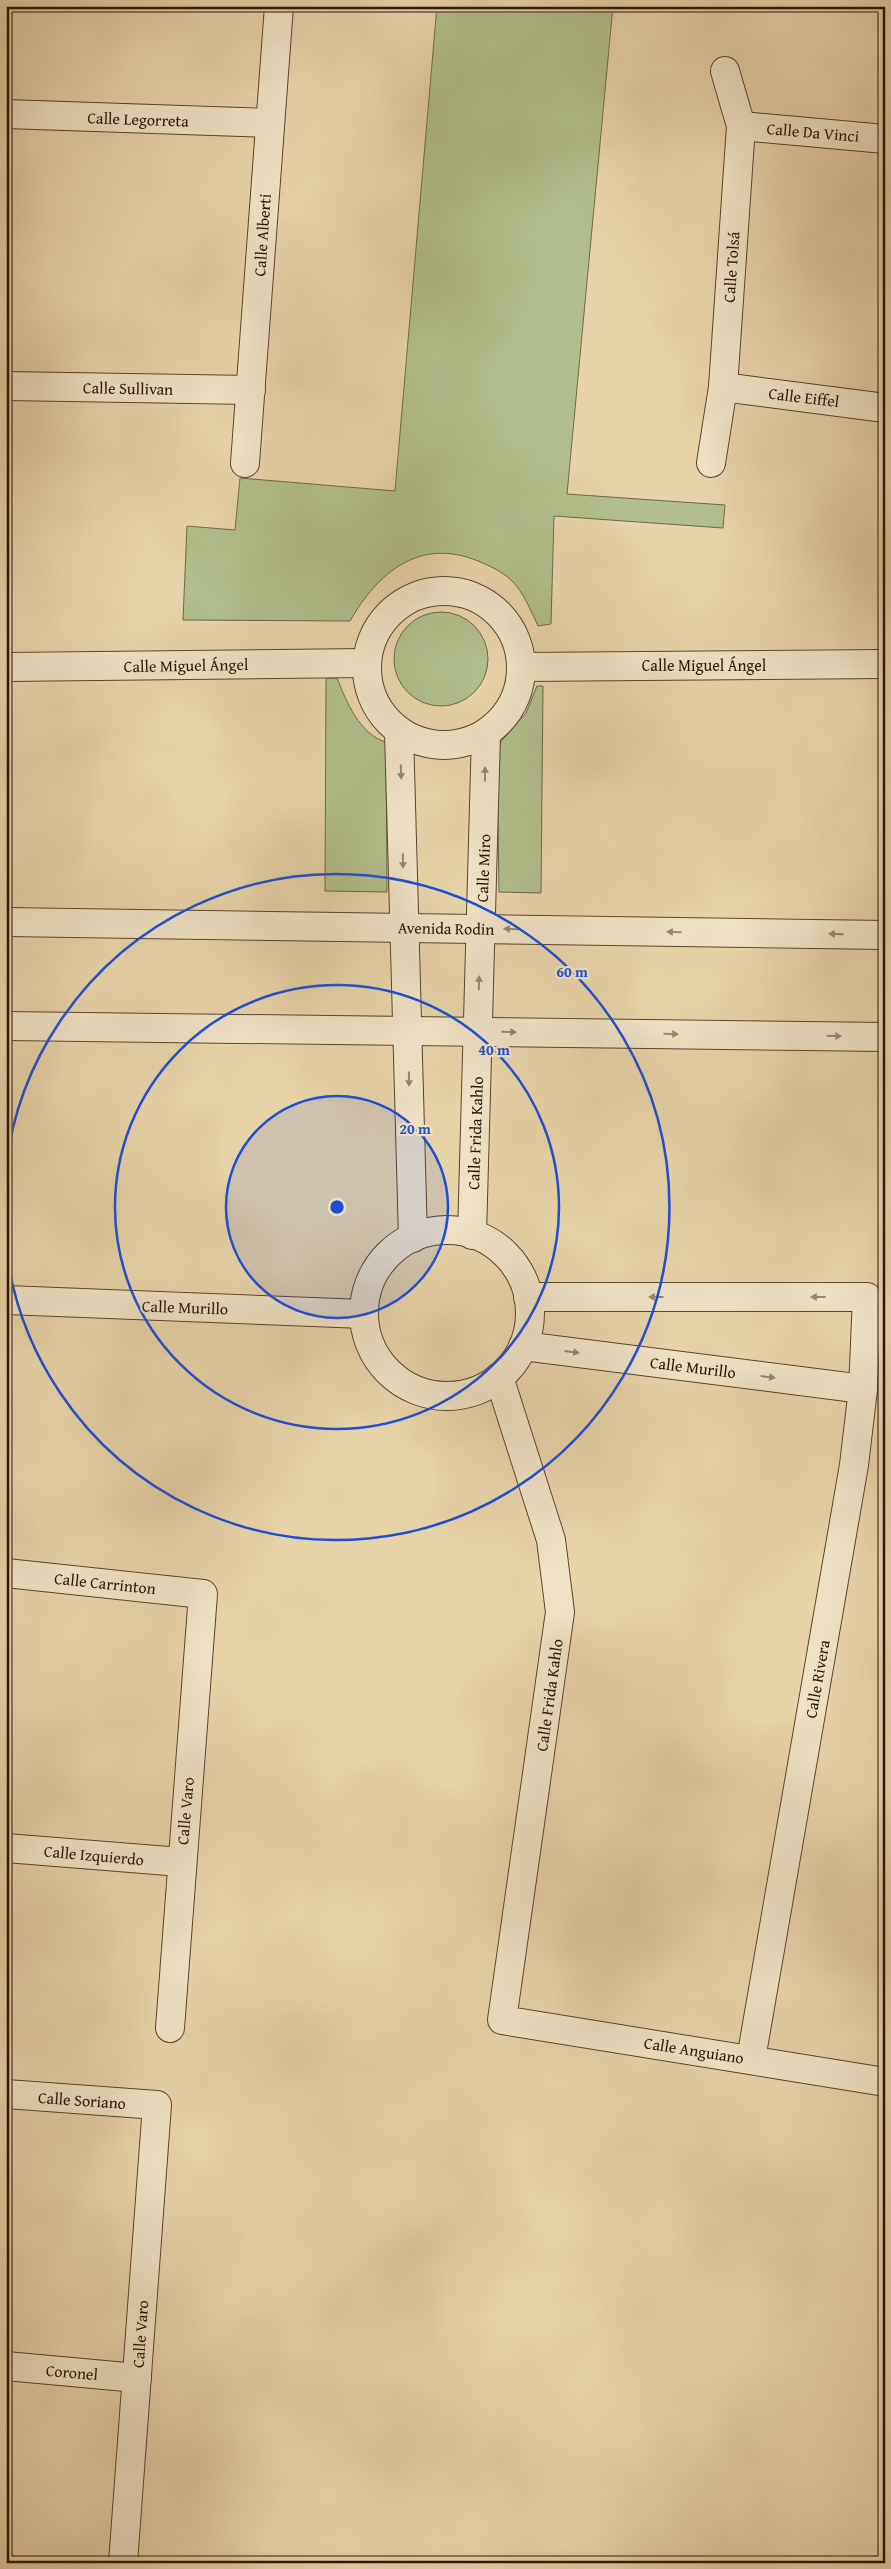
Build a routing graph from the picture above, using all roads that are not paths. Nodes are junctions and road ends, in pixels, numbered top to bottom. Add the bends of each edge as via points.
1 (279, 6) edge
2 (725, 71) dead end
3 (6, 114) edge
4 (270, 124) junction
5 (741, 126) junction
6 (885, 139) edge
7 (6, 386) edge
8 (723, 387) junction
9 (250, 390) junction
10 (885, 408) edge
11 (245, 463) dead end
12 (711, 463) dead end
13 (366, 663) junction
14 (885, 664) edge
15 (6, 667) edge
16 (523, 667) junction
17 (400, 732) junction
18 (486, 734) junction
19 (6, 922) edge
20 (405, 927) junction
21 (481, 929) junction
22 (885, 935) edge
23 (6, 1026) edge
24 (407, 1031) junction
25 (478, 1032) junction
26 (885, 1037) edge
27 (472, 1235) junction
28 (413, 1238) junction
29 (528, 1297) junction
30 (6, 1300) edge
31 (364, 1314) junction
32 (523, 1346) junction
33 (499, 1377) junction
34 (863, 1389) junction
35 (6, 1573) edge
36 (203, 1594) joint
37 (6, 1848) edge
38 (181, 1862) junction
39 (502, 2020) joint
40 (170, 2028) dead end
41 (751, 2059) junction
42 (885, 2082) edge
43 (6, 2094) edge
44 (157, 2105) joint
45 (6, 2366) edge
46 (137, 2378) junction
47 (123, 2563) edge

1 - 4 street, Calle Alberti
2 - 5 street, Calle Tolsá
3 - 4 street, Calle Legorreta
4 - 9 street, Calle Alberti
5 - 6 street, Calle Da Vinci
5 - 8 street, Calle Tolsá
7 - 9 street, Calle Sullivan
8 - 10 street, Calle Eiffel
8 - 12 street, Calle Tolsá
9 - 11 street, Calle Alberti
13 - 15 street, Calle Miguel Ángel
13 - 16 street via 372,638 387,616 408,599 433,591 459,592 484,601 504,618 518,641
13 - 17 street via 369,690 380,714
14 - 16 street, Calle Miguel Ángel
16 - 18 street via 519,693 506,716
17 - 18 street via 428,744 458,745
17 -> 20 street
21 -> 18 street, Calle Miro
19 - 20 street, Avenida Rodin
20 - 21 street, Avenida Rodin
20 - 24 street
22 -> 21 street, Avenida Rodin
25 -> 21 street, Calle Miro
23 - 24 street
24 - 25 street
24 -> 28 street
25 -> 26 street
25 - 27 street, Calle Frida Kahlo
27 - 28 street via 446,1230
27 - 29 street via 489,1242 505,1255 518,1270
28 - 31 street via 398,1247 374,1273 365,1297
29 - 32 street via 530,1317
34 -> 29 street, Calle Rivera via 867,1297
30 - 31 street, Calle Murillo
31 - 33 street via 368,1337 377,1358 392,1375 411,1388 434,1395 457,1395 479,1389
32 - 33 street
32 -> 34 street, Calle Murillo
33 - 39 street, Calle Frida Kahlo via 551,1540 560,1612
34 - 41 street, Calle Rivera via 854,1465
35 - 36 street, Calle Carrinton
36 - 38 street, Calle Varo
37 - 38 street, Calle Izquierdo
38 - 40 street, Calle Varo
39 - 41 street, Calle Anguiano
41 - 42 street, Calle Anguiano
43 - 44 street, Calle Soriano
44 - 46 street, Calle Varo
45 - 46 street, Coronel
46 - 47 street, Calle Varo

